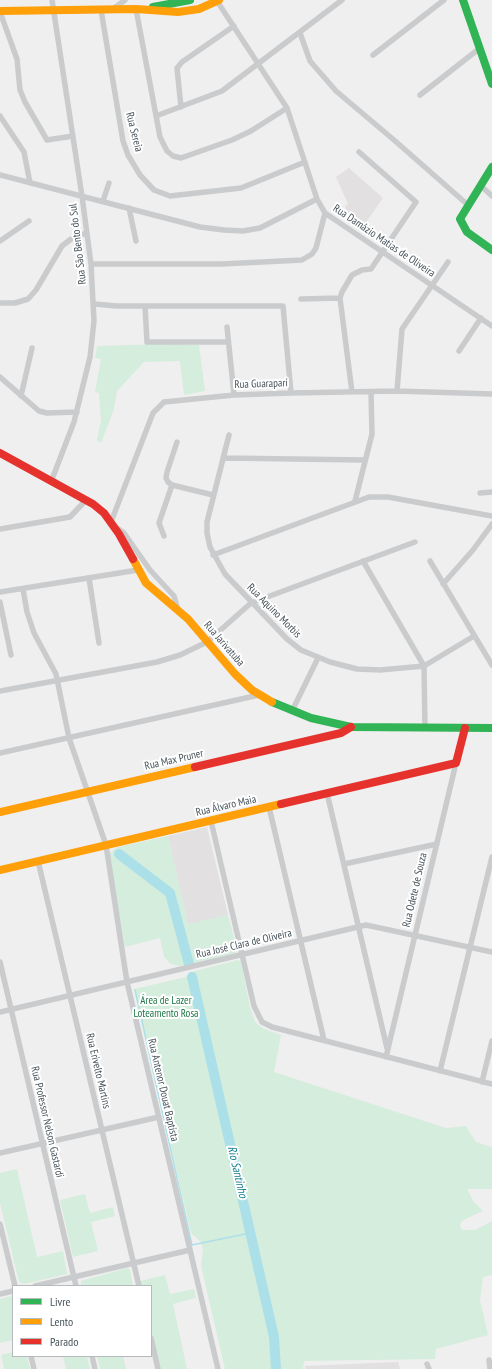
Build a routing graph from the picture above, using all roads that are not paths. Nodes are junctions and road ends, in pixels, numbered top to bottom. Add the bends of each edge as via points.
1 (52, 0) edge
2 (126, 0) edge
3 (190, 0) edge
4 (218, 0) edge
5 (342, 0) edge
6 (444, 0) edge
7 (463, 0) edge
8 (136, 9) junction
9 (52, 10) junction
10 (101, 10) junction
11 (112, 10) junction
12 (0, 12) edge
13 (234, 26) junction
14 (300, 33) junction
15 (480, 48) junction
16 (373, 55) dead end
17 (260, 64) junction
18 (492, 84) edge
19 (420, 95) dead end
20 (181, 107) junction
21 (287, 108) junction
22 (0, 116) edge
23 (156, 116) junction
24 (73, 136) junction
25 (359, 152) dead end
26 (305, 162) junction
27 (492, 166) edge
28 (0, 175) edge
29 (30, 183) junction
30 (109, 183) dead end
31 (480, 186) junction
32 (82, 196) junction
33 (492, 196) edge
34 (318, 199) junction
35 (103, 201) junction
36 (468, 205) junction
37 (129, 208) junction
38 (325, 213) junction
39 (29, 221) dead end
40 (86, 233) junction
41 (0, 241) edge
42 (136, 241) dead end
43 (492, 250) edge
44 (382, 252) junction
45 (448, 262) dead end
46 (91, 264) junction
47 (432, 285) junction
48 (340, 298) junction
49 (301, 299) dead end
50 (0, 303) edge
51 (94, 304) junction
52 (145, 306) junction
53 (481, 318) junction
54 (492, 326) edge
55 (227, 327) dead end
56 (228, 342) junction
57 (32, 348) dead end
58 (459, 351) dead end
59 (0, 377) edge
60 (397, 391) junction
61 (352, 392) junction
62 (371, 392) junction
63 (291, 393) junction
64 (492, 394) edge
65 (234, 395) junction
66 (21, 396) junction
67 (77, 412) junction
68 (229, 435) dead end
69 (177, 442) dead end
70 (0, 453) edge
71 (223, 458) junction
72 (365, 460) junction
73 (51, 482) junction
74 (172, 485) junction
75 (492, 492) edge
76 (480, 493) dead end
77 (213, 495) junction
78 (86, 500) junction
79 (355, 501) junction
80 (492, 516) edge
81 (113, 524) junction
82 (492, 524) edge
83 (0, 529) edge
84 (164, 536) dead end
85 (415, 542) dead end
86 (213, 555) junction
87 (363, 562) junction
88 (430, 562) dead end
89 (138, 570) junction
90 (89, 578) junction
91 (443, 584) junction
92 (23, 589) junction
93 (0, 592) edge
94 (0, 602) edge
95 (251, 603) junction
96 (178, 610) junction
97 (474, 636) junction
98 (207, 642) junction
99 (99, 643) dead end
100 (11, 655) dead end
101 (318, 658) junction
102 (492, 665) edge
103 (424, 666) junction
104 (58, 680) junction
105 (0, 691) edge
106 (259, 695) junction
107 (292, 711) junction
108 (350, 727) junction
109 (425, 728) junction
110 (465, 728) junction
111 (492, 728) edge
112 (69, 738) junction
113 (0, 753) edge
114 (456, 763) junction
115 (88, 792) junction
116 (327, 793) junction
117 (269, 807) junction
118 (0, 812) edge
119 (211, 820) junction
120 (437, 844) junction
121 (106, 845) junction
122 (492, 857) edge
123 (38, 861) junction
124 (344, 864) junction
125 (0, 870) edge
126 (359, 928) junction
127 (415, 935) junction
128 (301, 941) junction
129 (470, 947) junction
130 (492, 952) edge
131 (242, 955) junction
132 (0, 962) edge
133 (127, 982) junction
134 (70, 996) junction
135 (11, 1009) junction
136 (0, 1012) edge
137 (324, 1040) junction
138 (492, 1041) edge
139 (388, 1050) junction
140 (386, 1056) junction
141 (440, 1071) junction
142 (482, 1082) junction
143 (492, 1084) edge
144 (158, 1116) junction
145 (101, 1130) junction
146 (42, 1143) junction
147 (0, 1153) edge
148 (0, 1224) edge
149 (190, 1250) junction
150 (133, 1263) junction
151 (73, 1277) junction
152 (15, 1285) edge
153 (39, 1285) edge
154 (76, 1285) edge
155 (139, 1285) edge
156 (12, 1291) edge
157 (0, 1294) edge
158 (152, 1342) edge
159 (31, 1357) edge
160 (92, 1357) edge
161 (488, 1360) dead end
162 (34, 1369) edge
163 (95, 1369) edge
164 (158, 1369) edge
165 (218, 1369) edge
166 (490, 1369) edge

1 - 9 street, Rua São Bento do Sul
2 - 11 street
3 - 8 street
4 - 8 street via 199,9 178,12
4 - 13 street, Rua Damázio Matias de Oliveira
5 - 14 street
6 - 16 street
7 - 15 street
8 - 11 street
8 - 23 street
9 - 10 street
9 - 12 street
9 - 24 street, Rua São Bento do Sul
10 - 11 street
10 - 26 street, Rua Sereia via 123,141 128,156 140,175 154,190 170,196 241,188
12 - 24 street via 17,59 20,90 47,140
13 - 17 street, Rua Damázio Matias de Oliveira
13 - 20 street via 177,68
14 - 17 street
14 - 36 street via 310,61 336,91
15 - 18 street
15 - 19 street
17 - 20 street via 222,92
17 - 21 street, Rua Damázio Matias de Oliveira
20 - 23 street
21 - 23 street via 238,138 181,158 173,156 163,145
21 - 26 street, Rua Damázio Matias de Oliveira
22 - 29 street via 24,152
24 - 32 street, Rua São Bento do Sul
25 - 44 street via 416,202
26 - 34 street, Rua Damázio Matias de Oliveira
27 - 31 street
28 - 29 street
29 - 32 street
30 - 35 street
31 - 33 street
31 - 36 street
32 - 35 street
32 - 40 street, Rua São Bento do Sul
34 - 37 street via 266,225 243,230 200,226
34 - 38 street, Rua Damázio Matias de Oliveira
35 - 37 street
36 - 43 street via 461,216 463,227
37 - 42 street
38 - 44 street, Rua Damázio Matias de Oliveira
38 - 46 street via 316,248 302,260 210,264
39 - 41 street
40 - 46 street, Rua São Bento do Sul
40 - 50 street via 62,246 28,299 15,303
44 - 47 street, Rua Damázio Matias de Oliveira
44 - 48 street via 371,269 352,275 344,286
45 - 47 street
46 - 51 street, Rua São Bento do Sul
47 - 53 street, Rua Damázio Matias de Oliveira
47 - 60 street via 402,329
48 - 49 street
48 - 61 street
51 - 52 street
51 - 67 street, Rua São Bento do Sul via 93,341
52 - 56 street via 147,342
52 - 63 street via 283,306
53 - 54 street, Rua Damázio Matias de Oliveira
53 - 58 street
55 - 56 street
56 - 65 street
57 - 66 street
59 - 66 street
60 - 62 street, Rua Guarapari
60 - 64 street, Rua Guarapari
61 - 62 street, Rua Guarapari
61 - 63 street, Rua Guarapari
62 - 72 street via 372,427
63 - 65 street, Rua Guarapari
65 - 81 street, Rua Guarapari via 169,402 155,409
66 - 67 street via 43,413
67 - 73 street, Rua São Bento do Sul
68 - 71 street, Rua Aquino Morbis
69 - 74 street via 167,475 167,480
70 - 73 street, Rua Jarivatuba
71 - 72 street
71 - 77 street, Rua Aquino Morbis
72 - 79 street
73 - 78 street, Rua Jarivatuba
74 - 77 street
74 - 84 street via 158,523
75 - 76 street
77 - 86 street, Rua Aquino Morbis via 206,528
78 - 81 street, Rua Jarivatuba
78 - 83 street via 70,517
79 - 80 street via 369,497 388,497
79 - 86 street
81 - 89 street, Rua Jarivatuba
81 - 96 street via 124,533 150,570 174,596
82 - 91 street
85 - 87 street
86 - 95 street, Rua Aquino Morbis via 225,574
87 - 95 street
87 - 103 street
88 - 91 street
89 - 90 street
89 - 96 street, Rua Jarivatuba via 152,589
90 - 92 street
90 - 99 street
91 - 97 street
92 - 93 street
92 - 104 street, Rua Antenor Douat Baptista via 30,623
94 - 100 street
95 - 98 street
95 - 101 street, Rua Aquino Morbis via 287,639 301,650
96 - 98 street, Rua Jarivatuba
97 - 102 street
97 - 103 street, Rua Aquino Morbis
98 - 104 street via 169,659
98 - 106 street, Rua Jarivatuba via 235,674
101 - 103 street, Rua Aquino Morbis via 362,670
101 - 107 street
103 - 109 street
104 - 105 street
104 - 112 street, Rua Antenor Douat Baptista
106 - 107 street, Rua Jarivatuba
106 - 112 street
107 - 108 street, Rua Jarivatuba via 320,721
108 - 109 street, Rua Jarivatuba
108 - 115 street, Rua Max Pruner via 341,733
109 - 110 street, Rua Jarivatuba
110 - 111 street, Rua Jarivatuba
110 - 114 street, Rua Odete de Souza
112 - 113 street
112 - 115 street, Rua Antenor Douat Baptista
114 - 116 street, Rua Álvaro Maia
114 - 120 street, Rua Odete de Souza
115 - 118 street, Rua Max Pruner
115 - 121 street, Rua Antenor Douat Baptista
116 - 117 street, Rua Álvaro Maia
116 - 124 street
117 - 119 street, Rua Álvaro Maia
117 - 128 street
119 - 121 street, Rua Álvaro Maia
119 - 131 street
120 - 124 street
120 - 127 street, Rua Odete de Souza
121 - 123 street, Rua Álvaro Maia
121 - 133 street, Rua Antenor Douat Baptista
122 - 129 street
123 - 125 street, Rua Álvaro Maia
123 - 134 street, Rua Erivelto Martins
124 - 126 street
126 - 127 street, Rua José Clara de Oliveira via 370,924
126 - 128 street, Rua José Clara de Oliveira
126 - 139 street
127 - 129 street, Rua José Clara de Oliveira
127 - 139 street, Rua Odete de Souza
128 - 131 street, Rua José Clara de Oliveira
128 - 137 street
129 - 130 street, Rua José Clara de Oliveira
129 - 141 street
131 - 133 street, Rua José Clara de Oliveira
131 - 137 street via 255,1011 262,1022 272,1027
132 - 135 street, Rua Professor Nelson Gastardi
133 - 134 street, Rua José Clara de Oliveira
133 - 144 street, Rua Antenor Douat Baptista
134 - 135 street, Rua José Clara de Oliveira
134 - 145 street, Rua Erivelto Martins
135 - 136 street, Rua José Clara de Oliveira
135 - 146 street, Rua Professor Nelson Gastardi
137 - 140 street
138 - 142 street
139 - 140 street, Rua Odete de Souza
140 - 141 street
141 - 142 street
142 - 143 street
144 - 145 street
144 - 149 street, Rua Antenor Douat Baptista
145 - 146 street
145 - 150 street, Rua Erivelto Martins
146 - 147 street
146 - 151 street, Rua Professor Nelson Gastardi
148 - 152 street
149 - 150 street
149 - 165 street, Rua Antenor Douat Baptista
150 - 151 street
150 - 155 street, Rua Erivelto Martins
151 - 153 street
151 - 154 street, Rua Professor Nelson Gastardi
156 - 157 street
158 - 164 street
159 - 162 street
160 - 163 street
161 - 166 street

